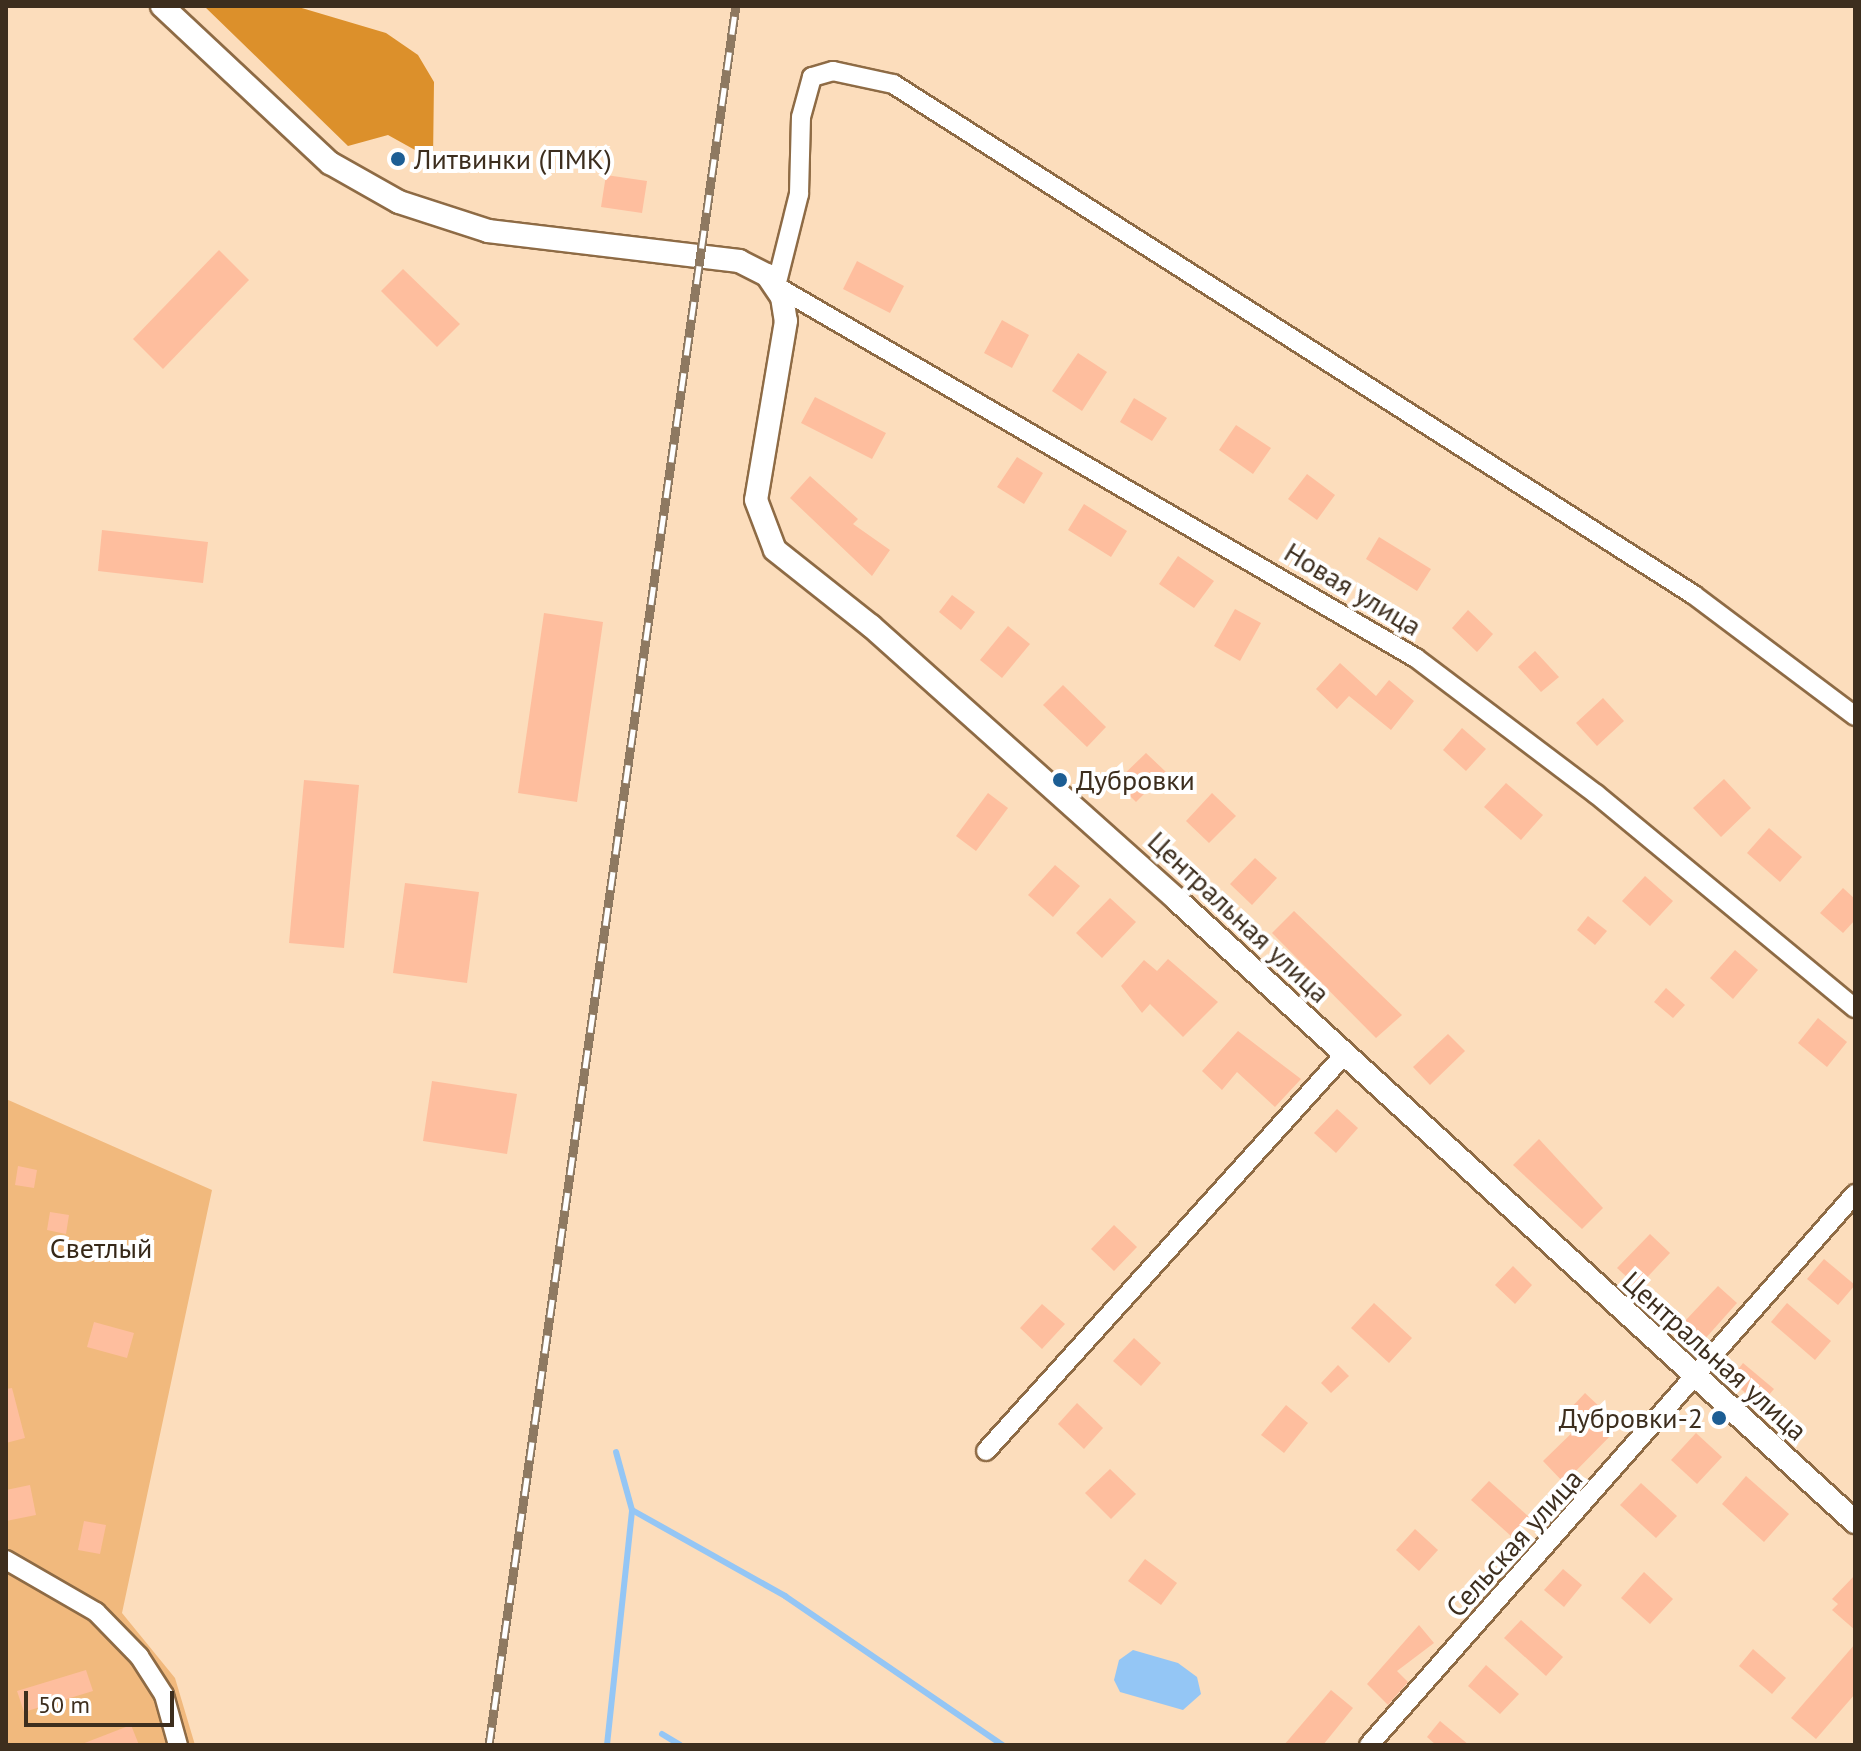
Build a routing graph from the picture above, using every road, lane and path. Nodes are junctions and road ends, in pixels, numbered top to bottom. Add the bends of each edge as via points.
1 (162, 6) edge
2 (776, 286) junction
3 (1855, 716) edge
4 (1855, 1008) edge
5 (1343, 1056) junction
6 (1855, 1194) edge
7 (1696, 1381) junction
8 (986, 1451) dead end
9 (1855, 1522) edge
10 (6, 1560) edge
11 (178, 1745) edge
12 (1369, 1745) edge

1 - 2 street via 330,163 399,202 488,231 743,262
2 - 3 street via 799,194 801,117 812,77 833,71 893,84 1694,595
2 - 4 street, Новая улица via 1416,658 1596,794
2 - 5 street, Центральная улица via 786,321 756,500 771,545 1083,815
5 - 7 street, Центральная улица
5 - 8 street
6 - 7 street, Сельская улица
7 - 9 street, Центральная улица
7 - 12 street, Сельская улица
10 - 11 street via 96,1612 139,1656 164,1695

